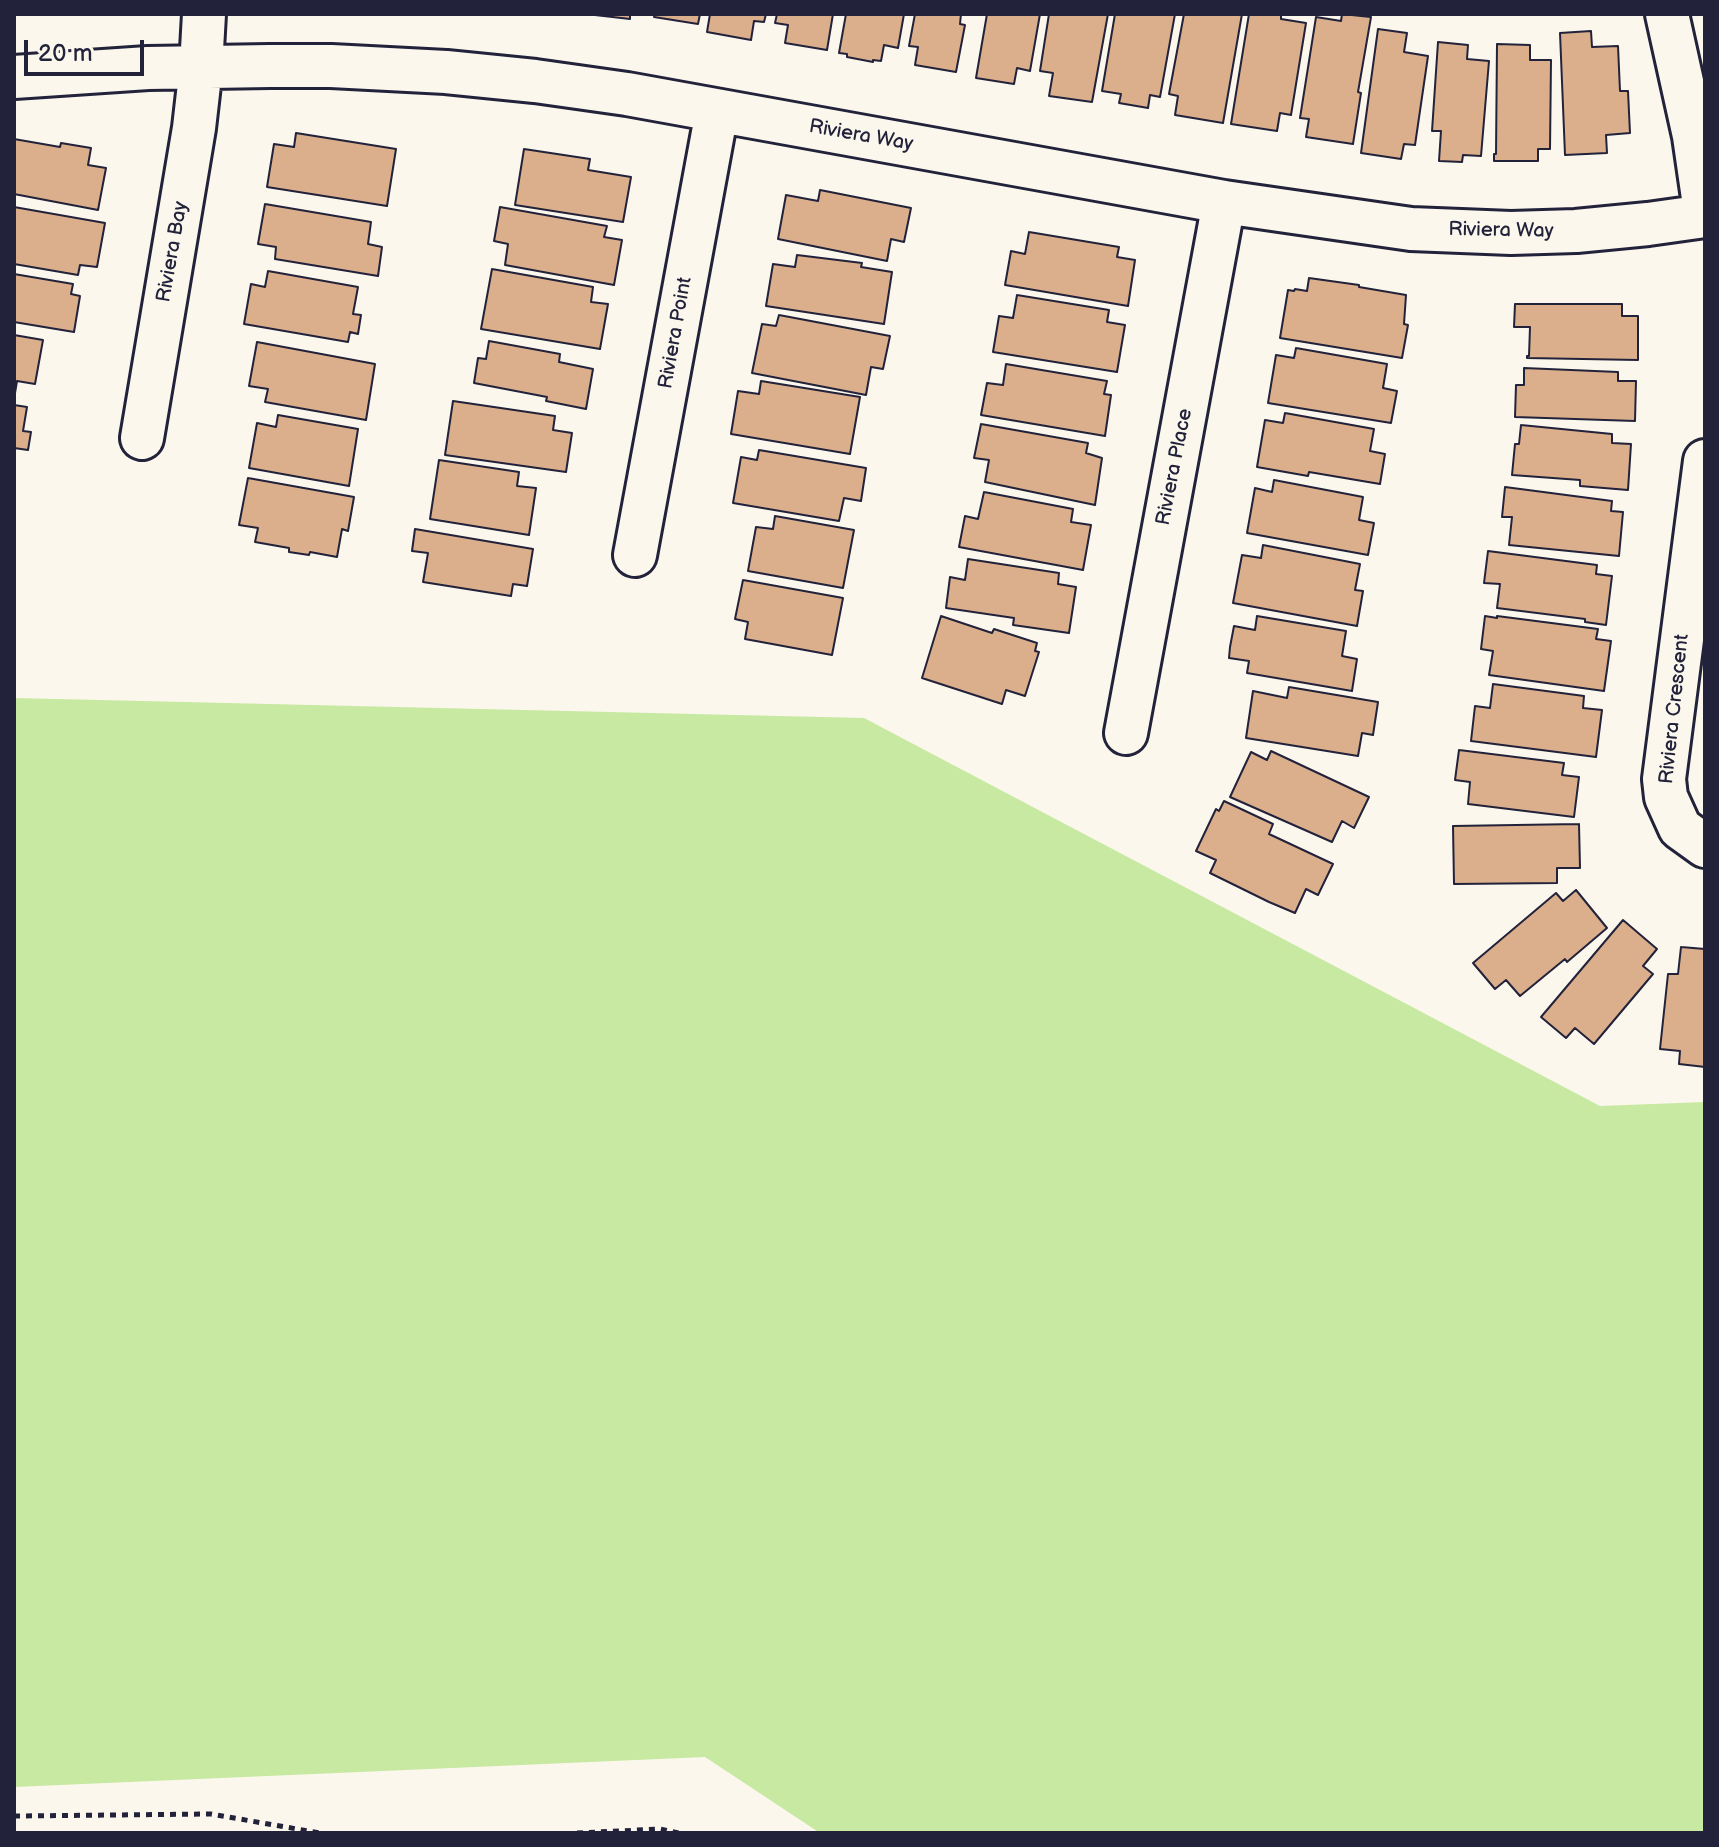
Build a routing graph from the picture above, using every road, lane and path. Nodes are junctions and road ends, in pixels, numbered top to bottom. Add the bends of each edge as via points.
1 (204, 14) edge
2 (1667, 14) edge
3 (201, 67) junction
4 (14, 77) edge
5 (717, 111) junction
6 (1224, 202) junction
7 (1705, 214) edge
8 (142, 438) dead end
9 (1705, 461) edge
10 (635, 555) dead end
11 (1126, 733) dead end
12 (1705, 846) edge
13 (14, 1816) edge
14 (320, 1833) edge
15 (577, 1833) edge
16 (679, 1833) edge

1 - 3 street, Riviera Bay
2 - 7 street
3 - 4 street, Riviera Way
3 - 5 street, Riviera Way via 446,72 627,94
3 - 8 street, Riviera Bay
5 - 6 street, Riviera Way
5 - 10 street, Riviera Point
6 - 7 street, Riviera Way via 1411,229 1511,233 1613,228
6 - 11 street, Riviera Place
9 - 12 street, Riviera Crescent via 1664,779 1680,828
13 - 14 path via 211,1814
15 - 16 path

